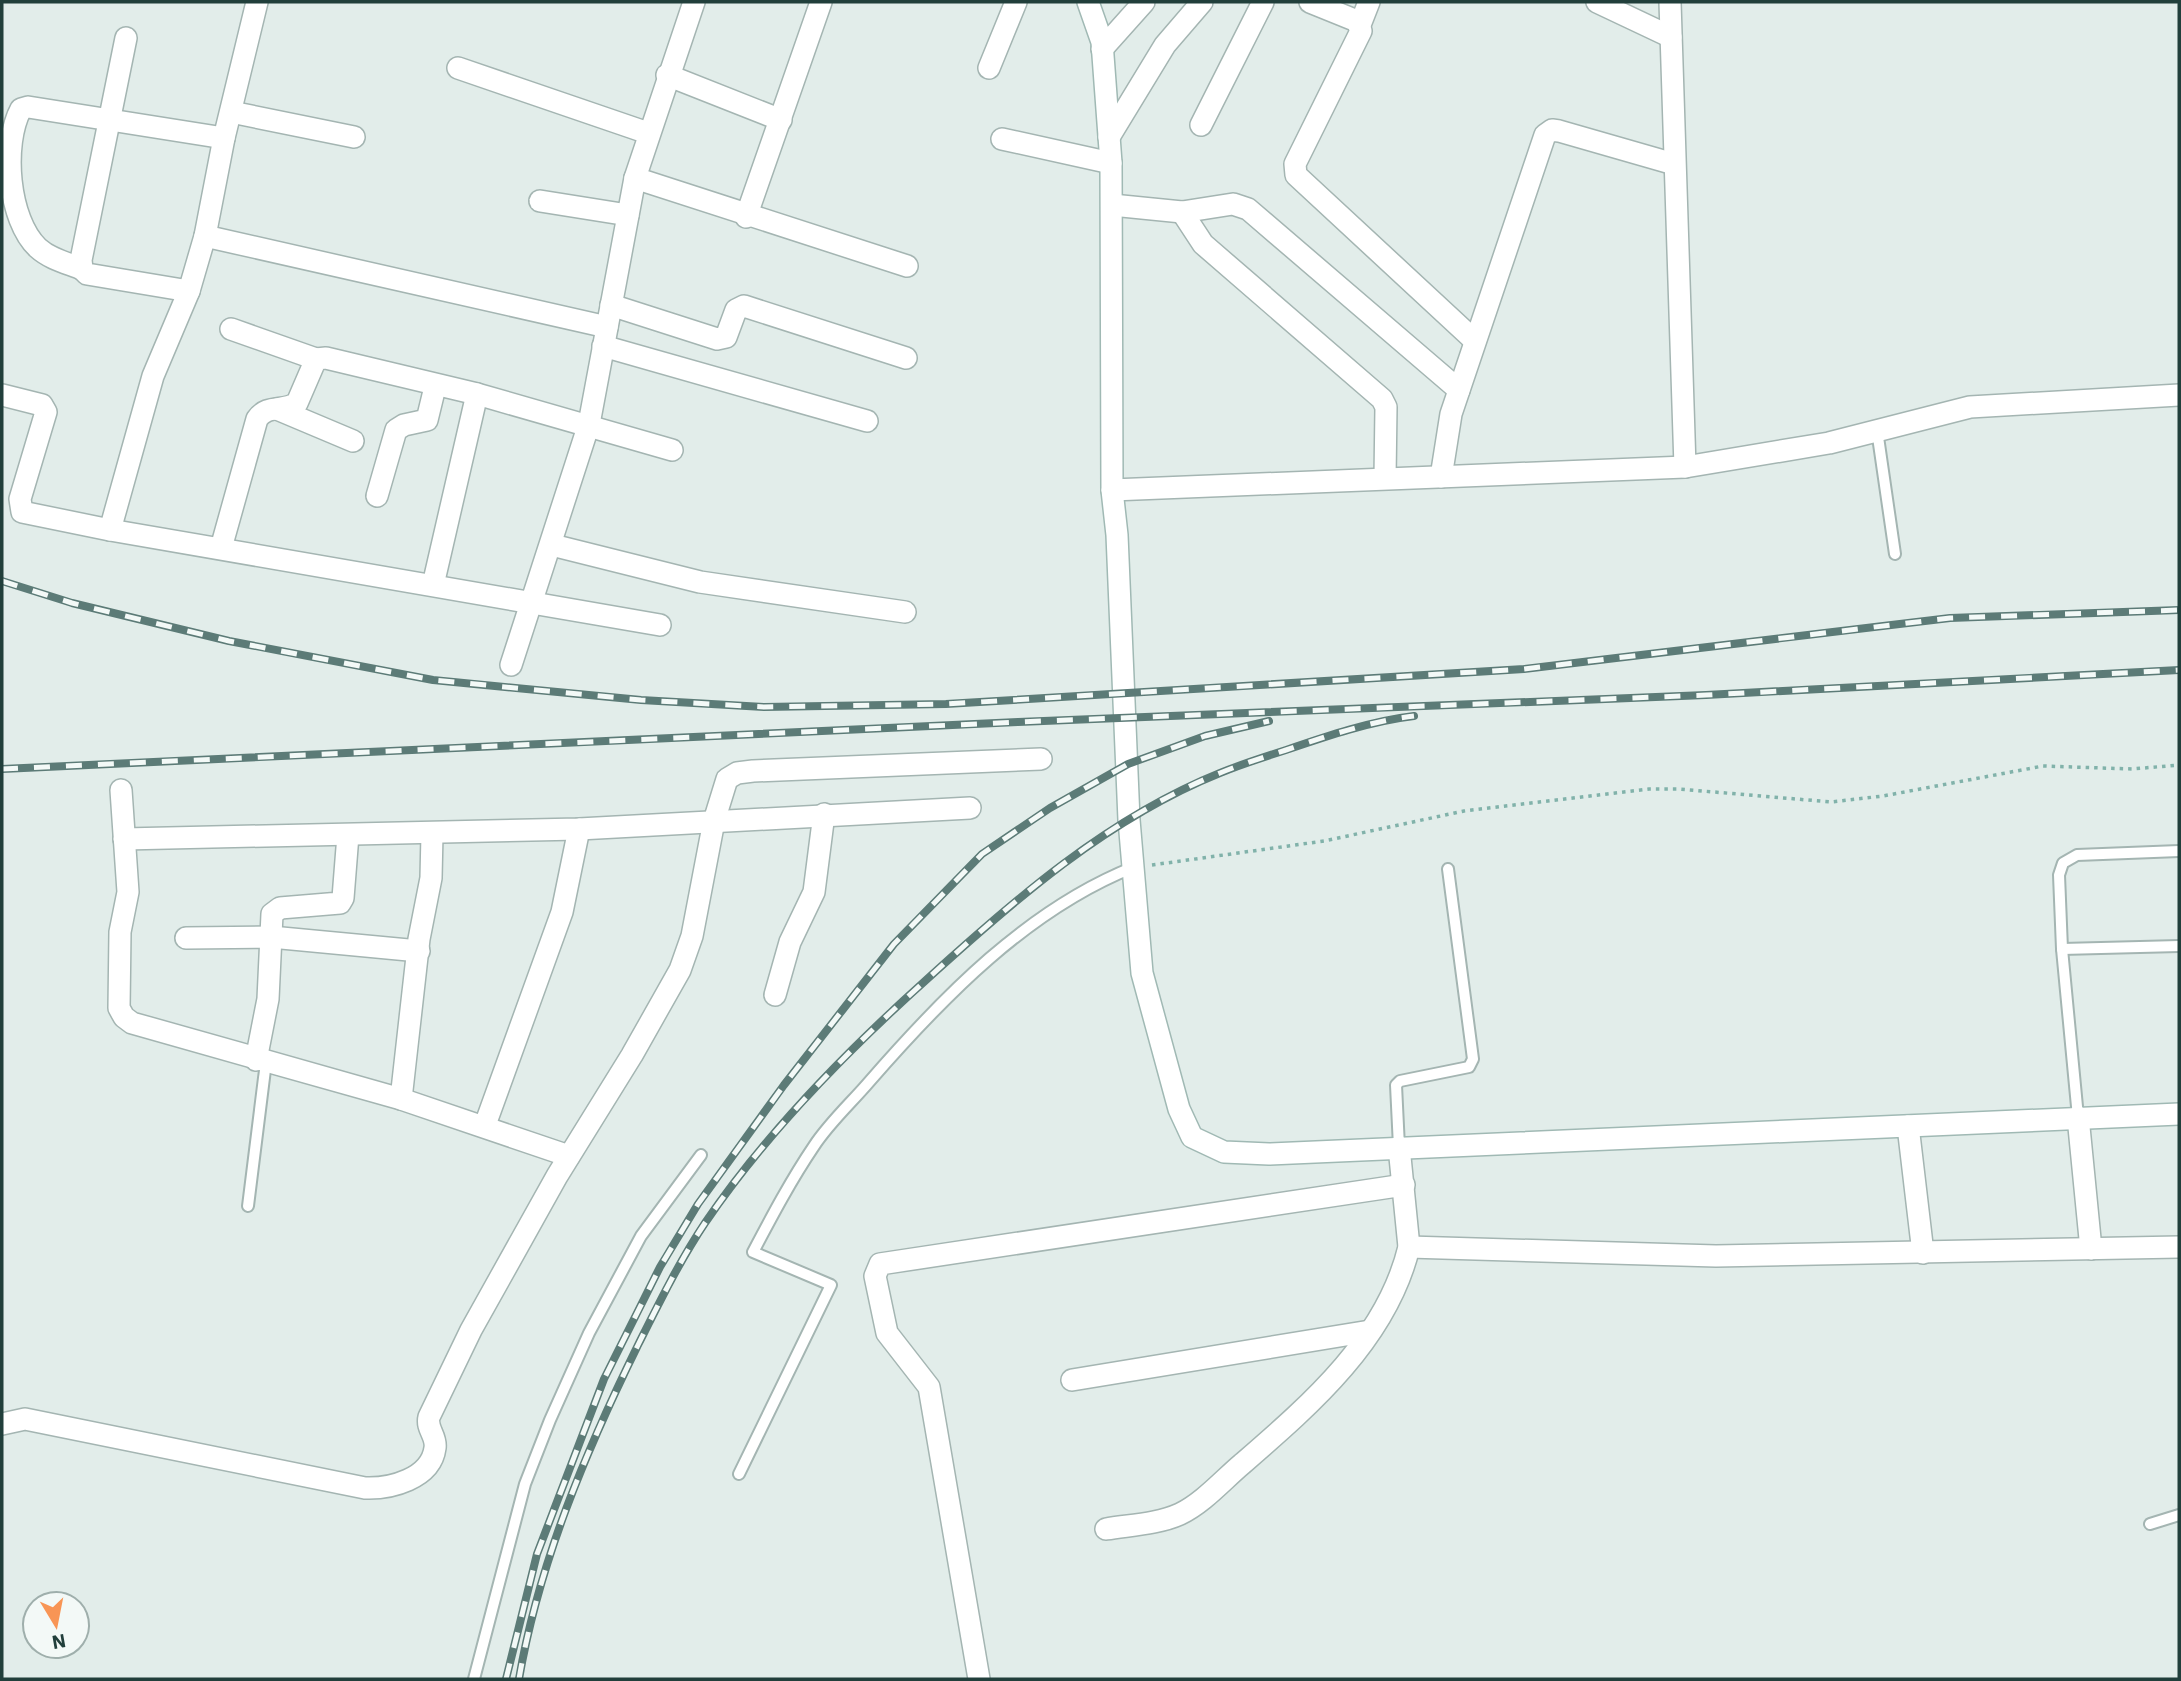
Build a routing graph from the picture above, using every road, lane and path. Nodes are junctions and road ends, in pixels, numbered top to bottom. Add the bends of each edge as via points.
1 (257, 2) edge
2 (694, 2) edge
3 (821, 2) edge
4 (1016, 2) edge
5 (1088, 2) edge
6 (1144, 2) edge
7 (1202, 2) edge
8 (1263, 2) edge
9 (1310, 2) edge
10 (1369, 2) edge
11 (1597, 2) edge
12 (1670, 2) edge
13 (1360, 25) junction
14 (1671, 37) junction
15 (126, 38) dead end
16 (1102, 49) junction
17 (458, 68) dead end
18 (989, 68) dead end
19 (667, 75) junction
20 (231, 112) junction
21 (111, 120) junction
22 (780, 120) junction
23 (1201, 125) dead end
24 (648, 133) junction
25 (354, 137) dead end
26 (1109, 137) junction
27 (225, 138) junction
28 (1002, 139) dead end
29 (1111, 163) junction
30 (1674, 164) junction
31 (635, 178) junction
32 (540, 201) dead end
33 (1112, 205) junction
34 (1182, 212) junction
35 (628, 215) junction
36 (746, 217) junction
37 (205, 236) junction
38 (907, 267) dead end
39 (82, 269) junction
40 (189, 291) junction
41 (611, 305) junction
42 (231, 329) dead end
43 (605, 337) junction
44 (1474, 340) junction
45 (906, 358) dead end
46 (316, 359) junction
47 (435, 387) junction
48 (1459, 390) junction
49 (477, 394) junction
50 (2, 395) edge
51 (2179, 395) edge
52 (277, 409) junction
53 (867, 421) dead end
54 (589, 424) junction
55 (1877, 430) junction
56 (354, 441) dead end
57 (672, 450) dead end
58 (1685, 467) junction
59 (1441, 477) junction
60 (1385, 478) junction
61 (1112, 490) junction
62 (377, 496) dead end
63 (110, 530) junction
64 (552, 545) junction
65 (221, 548) junction
66 (1895, 554) dead end
67 (433, 585) junction
68 (533, 603) junction
69 (905, 612) dead end
70 (660, 625) dead end
71 (511, 665) dead end
72 (1041, 759) dead end
73 (2179, 765) edge
74 (121, 790) dead end
75 (970, 808) dead end
76 (824, 814) junction
77 (714, 821) junction
78 (579, 829) junction
79 (432, 834) junction
80 (348, 835) junction
81 (124, 839) junction
82 (2179, 851) edge
83 (1134, 867) junction
84 (1448, 869) dead end
85 (271, 937) junction
86 (186, 938) dead end
87 (2179, 946) edge
88 (2062, 949) junction
89 (419, 951) junction
90 (775, 996) dead end
91 (261, 1061) junction
92 (401, 1099) junction
93 (2179, 1114) edge
94 (2078, 1117) junction
95 (485, 1125) junction
96 (1908, 1126) junction
97 (1399, 1147) junction
98 (701, 1155) dead end
99 (569, 1156) junction
100 (1405, 1185) junction
101 (248, 1206) dead end
102 (1409, 1247) junction
103 (2179, 1247) edge
104 (2091, 1249) junction
105 (1923, 1253) junction
106 (1370, 1331) junction
107 (1072, 1380) dead end
108 (2, 1424) edge
109 (739, 1474) dead end
110 (2179, 1516) edge
111 (2150, 1524) dead end
112 (1107, 1529) dead end
113 (474, 1679) edge
114 (979, 1679) edge

1 - 20 street
2 - 19 street
3 - 22 street
4 - 18 street
5 - 16 street
6 - 16 street
7 - 26 street via 1159,53
8 - 23 street
9 - 13 street
10 - 13 street
11 - 14 street
12 - 14 street
13 - 44 street via 1295,164 1296,175
14 - 30 street
15 - 21 street
16 - 26 street
17 - 24 street
19 - 22 street
19 - 24 street
20 - 25 street
20 - 27 street
21 - 27 street
21 - 39 street
21 - 39 street via 28,107 17,115 11,170 20,220 38,248
22 - 36 street
24 - 31 street
26 - 29 street
27 - 37 street
28 - 29 street
29 - 33 street
30 - 44 street via 1559,131 1545,135
30 - 58 street
31 - 35 street
31 - 36 street
32 - 35 street
33 - 34 street
33 - 61 street
34 - 48 street via 1233,204 1248,209
34 - 60 street via 1203,244 1382,399 1386,407
35 - 41 street
36 - 38 street
37 - 40 street
37 - 43 street
39 - 40 street via 88,274
40 - 63 street via 153,376
41 - 43 street
41 - 45 street via 717,339 726,338 737,310 744,306
42 - 46 street
43 - 53 street
43 - 54 street
44 - 48 street
46 - 47 street
46 - 52 street via 297,403
47 - 49 street
47 - 62 street via 427,420 396,430
48 - 59 street
49 - 54 street
49 - 67 street
50 - 63 street via 42,405 46,412 20,499 22,512
51 - 55 street via 1970,407
52 - 56 street
52 - 65 street via 261,413 257,419
54 - 57 street
54 - 64 street
55 - 58 street via 1771,454
55 - 66 lane
58 - 59 street
59 - 60 street
60 - 61 street
61 - 83 street
63 - 65 street
64 - 68 street
64 - 69 street via 700,582
65 - 67 street
67 - 68 street
68 - 70 street
68 - 71 street
72 - 77 street via 737,773 727,779
73 - 83 path via 2132,769 2043,766 1830,802 1649,789 1464,811 1324,841
74 - 81 street
75 - 76 street
76 - 77 street
76 - 90 street via 814,892 790,942
77 - 78 street
77 - 99 street via 692,936 680,970
78 - 79 street
78 - 95 street via 559,919
79 - 80 street
79 - 89 street via 431,878
80 - 81 street
80 - 85 street via 340,903 275,910
81 - 91 street via 128,892 120,932 119,995 124,1017
82 - 88 lane via 2077,855 2063,863 2059,875
83 - 97 street via 1142,973 1179,1109 1192,1137 1236,1153
83 - 109 lane via 1067,901 993,954 897,1050 815,1143 752,1252 831,1285
84 - 97 lane via 1473,1059 1469,1067 1396,1085
85 - 86 street
85 - 89 street
85 - 91 street
87 - 88 lane
88 - 94 lane
89 - 92 street
91 - 92 street
91 - 101 lane
92 - 95 street
93 - 94 street
94 - 96 street
94 - 104 street
95 - 99 street
96 - 97 street
96 - 105 street
97 - 100 street
98 - 113 lane via 640,1236 550,1420 525,1484
99 - 108 street via 471,1330 429,1417 435,1443 429,1462 396,1486 365,1488 25,1419
100 - 102 street
100 - 114 street via 876,1268 887,1333 929,1387
102 - 105 street via 1617,1255
102 - 106 street
103 - 104 street
104 - 105 street
106 - 107 street
106 - 112 street via 1329,1384 1194,1505 1171,1518
110 - 111 lane

